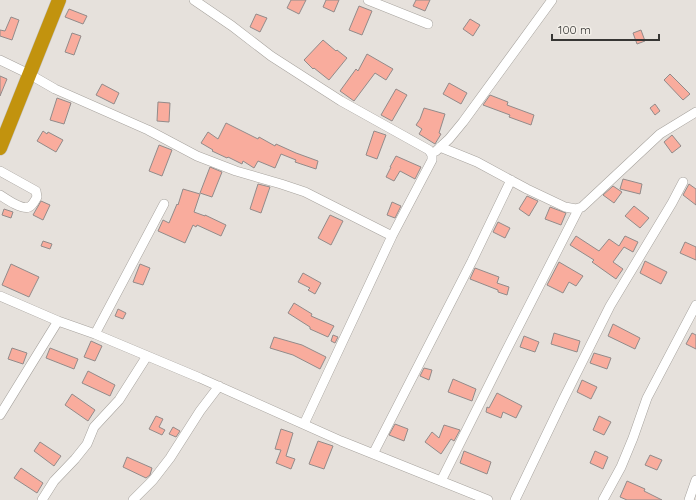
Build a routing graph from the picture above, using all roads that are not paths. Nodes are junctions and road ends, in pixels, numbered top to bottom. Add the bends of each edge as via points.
1 (59, 0) edge
2 (194, 0) edge
3 (368, 0) edge
4 (552, 0) edge
5 (428, 24) dead end
6 (0, 60) edge
7 (29, 74) junction
8 (696, 112) edge
9 (440, 147) junction
10 (0, 148) edge
11 (432, 155) junction
12 (0, 171) edge
13 (511, 180) junction
14 (683, 182) dead end
15 (0, 195) edge
16 (164, 204) dead end
17 (579, 208) junction
18 (392, 236) junction
19 (0, 296) edge
20 (696, 305) edge
21 (58, 320) junction
22 (94, 334) junction
23 (147, 356) junction
24 (219, 386) junction
25 (0, 415) edge
26 (304, 424) junction
27 (373, 454) junction
28 (696, 480) edge
29 (441, 481) junction
30 (42, 500) edge
31 (133, 500) edge
32 (488, 500) edge
33 (515, 500) edge
34 (603, 500) edge
35 (689, 500) edge

1 - 7 highway
2 - 11 street via 271,56 341,101 429,150
3 - 5 street
4 - 9 street via 463,122
6 - 7 street
7 - 10 highway
7 - 18 street via 55,89 148,130 197,156 304,192
8 - 17 street via 660,134
9 - 11 street
9 - 13 street
11 - 18 street via 432,160
12 - 15 street via 36,191 38,197 26,207
13 - 17 street via 565,207
13 - 27 street
14 - 33 street via 610,306
16 - 22 street
17 - 29 street
18 - 26 street
19 - 21 street
20 - 34 street via 647,398 624,460
21 - 22 street
21 - 25 street
22 - 23 street
23 - 24 street
23 - 30 street via 119,400 94,427 87,444 54,481
24 - 26 street
24 - 31 street via 170,458
26 - 27 street
27 - 29 street
28 - 35 street
29 - 32 street

